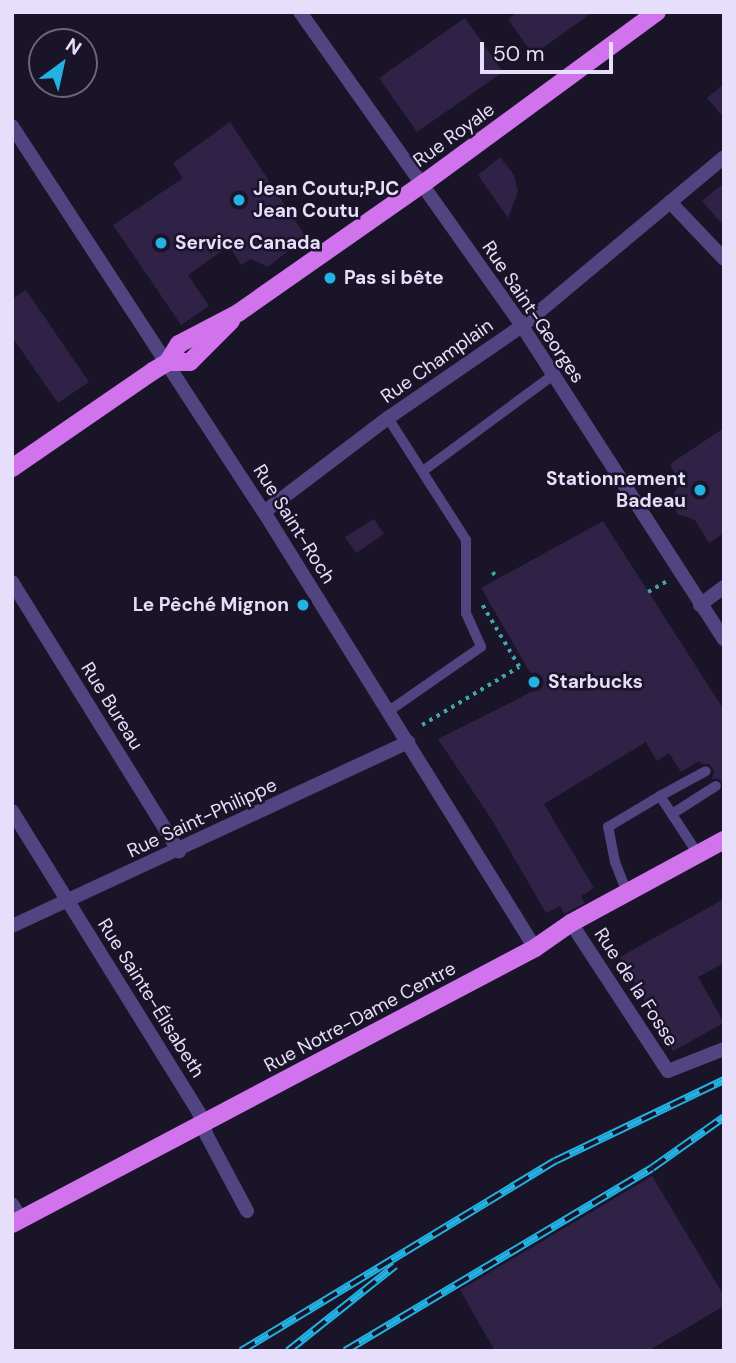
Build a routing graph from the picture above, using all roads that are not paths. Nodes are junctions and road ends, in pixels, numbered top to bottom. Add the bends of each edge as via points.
1 (300, 12) edge
2 (657, 12) edge
3 (12, 126) edge
4 (724, 157) edge
5 (424, 183) junction
6 (670, 202) junction
7 (724, 260) edge
8 (522, 326) junction
9 (168, 362) junction
10 (553, 375) junction
11 (388, 418) junction
12 (12, 467) edge
13 (423, 471) junction
14 (264, 512) junction
15 (12, 582) edge
16 (724, 587) edge
17 (700, 605) junction
18 (724, 640) edge
19 (389, 711) junction
20 (408, 742) junction
21 (706, 771) dead end
22 (716, 786) dead end
23 (660, 796) junction
24 (12, 811) edge
25 (672, 814) junction
26 (724, 840) edge
27 (179, 850) junction
28 (698, 855) junction
29 (627, 892) junction
30 (69, 901) junction
31 (571, 923) junction
32 (12, 926) edge
33 (535, 948) junction
34 (724, 1049) edge
35 (203, 1124) junction
36 (247, 1211) dead end
37 (15, 1216) edge

1 - 5 street, Rue Saint-Georges
2 - 5 main road, Rue Royale
3 - 9 street, Rue Saint-Roch
4 - 6 street, Rue Champlain
5 - 8 street, Rue Saint-Georges
5 - 9 main road, Rue Royale via 238,313 179,344
6 - 7 street
6 - 8 street, Rue Champlain
8 - 10 street, Rue Saint-Georges
8 - 11 street, Rue Champlain
9 - 12 main road, Rue Royale
9 - 14 street, Rue Saint-Roch
10 - 13 lane
10 - 17 street, Rue Saint-Georges
11 - 13 lane
11 - 14 street, Rue Champlain
13 - 19 lane via 466,540 466,613 481,647
14 - 19 street, Rue Saint-Roch
15 - 27 street, Rue Bureau
16 - 17 street
17 - 18 street, Rue Saint-Georges
19 - 20 street, Rue Saint-Roch
20 - 27 street, Rue Saint-Philippe
20 - 33 street, Rue Saint-Roch
21 - 23 lane
22 - 25 lane
23 - 25 lane
23 - 29 lane via 608,827
24 - 30 street, Rue Sainte-Élisabeth
25 - 28 lane
26 - 28 main road, Rue Notre-Dame Centre
27 - 30 street, Rue Saint-Philippe
28 - 29 main road, Rue Notre-Dame Centre
29 - 31 main road, Rue Notre-Dame Centre
30 - 32 street, Rue Saint-Philippe
30 - 35 street, Rue Sainte-Élisabeth
31 - 33 main road, Rue Notre-Dame Centre
31 - 34 street, Rue de la Fosse via 668,1071
33 - 35 main road, Rue Notre-Dame Centre
35 - 36 street, Rue Sainte-Élisabeth
35 - 37 main road, Rue Notre-Dame Centre

